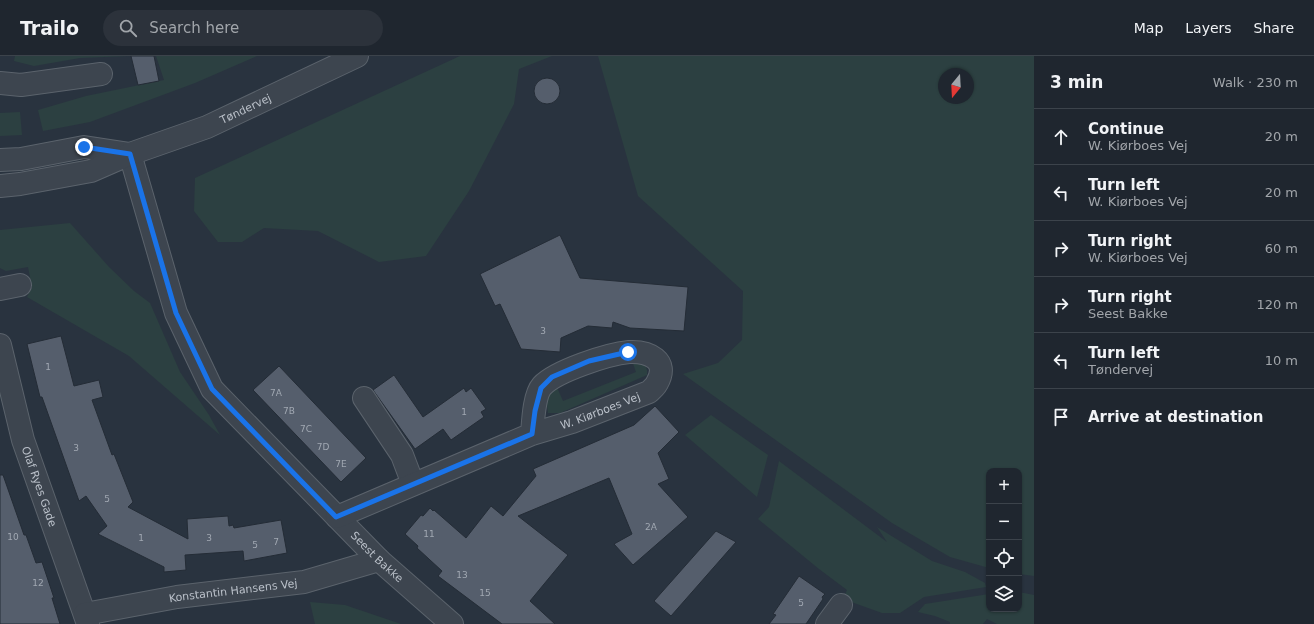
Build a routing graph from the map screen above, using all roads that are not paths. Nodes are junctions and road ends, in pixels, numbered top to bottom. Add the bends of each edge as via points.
1 (357, 56) edge
2 (101, 74) dead end
3 (0, 84) edge
4 (130, 154) junction
5 (0, 160) edge
6 (0, 186) edge
7 (0, 345) edge
8 (364, 398) dead end
9 (532, 434) junction
10 (413, 484) junction
11 (336, 517) junction
12 (379, 560) junction
13 (841, 605) dead end
14 (86, 619) edge
15 (452, 624) edge
16 (827, 624) edge

1 - 4 street, Tøndervej via 207,126
2 - 3 street via 21,85
4 - 5 street, Tøndervej via 84,147 22,159
4 - 6 street, Tøndervej via 91,171
4 - 11 street, Seest Bakke via 176,313 212,389
7 - 14 street, Olaf Ryes Gade via 23,440
8 - 10 street via 402,456
9 - 9 street, W. Kiørboes Vej via 572,422 649,392 658,382 662,369 658,361 653,356 628,352 589,361 552,377 539,392
9 - 10 street, W. Kiørboes Vej
10 - 11 street, W. Kiørboes Vej
11 - 12 street, Seest Bakke
12 - 14 street, Konstantin Hansens Vej via 304,582 177,597
12 - 15 street, Seest Bakke
13 - 16 street

